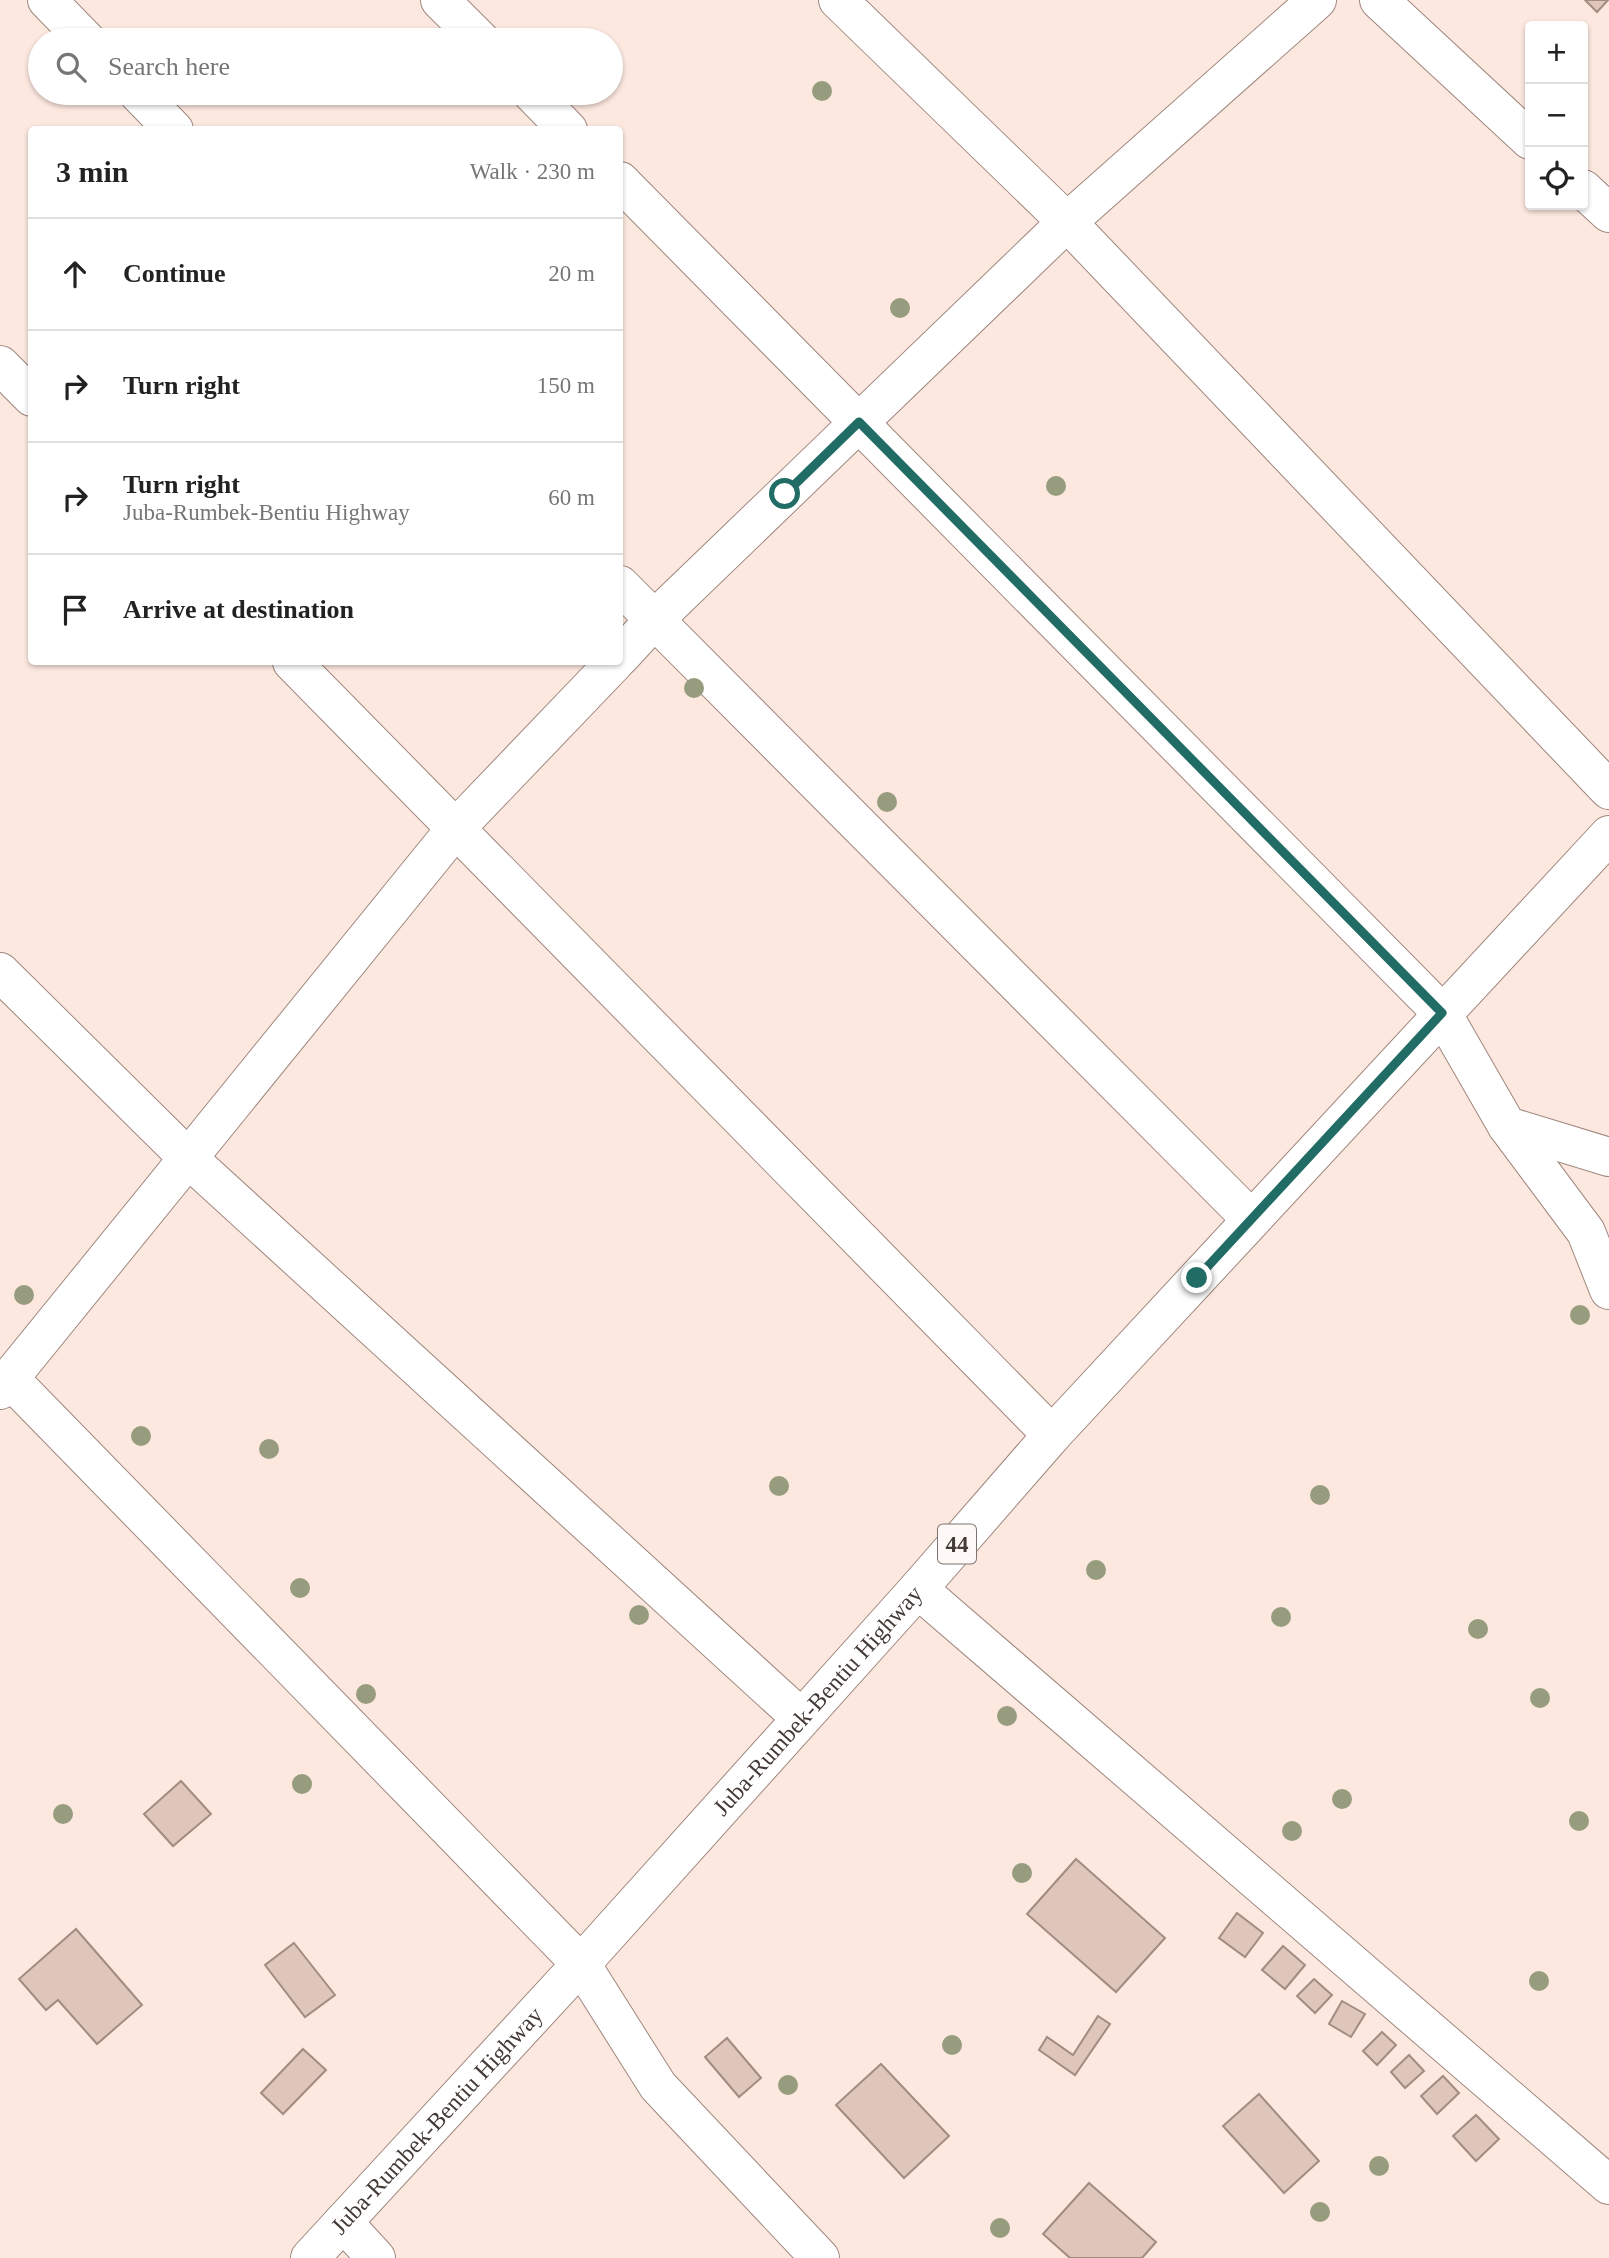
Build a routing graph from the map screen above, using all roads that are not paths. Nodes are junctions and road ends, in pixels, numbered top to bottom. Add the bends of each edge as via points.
1 (47, 0) edge
2 (440, 0) edge
3 (838, 0) edge
4 (1317, 0) edge
5 (1379, 0) edge
6 (74, 28) edge
7 (468, 28) edge
8 (150, 105) edge
9 (544, 105) edge
10 (170, 126) edge
11 (564, 126) edge
12 (1525, 135) edge
13 (623, 184) edge
14 (1588, 194) edge
15 (1609, 213) edge
16 (1067, 222) junction
17 (0, 365) edge
18 (28, 393) edge
19 (859, 422) junction
20 (623, 588) edge
21 (654, 620) junction
22 (623, 654) edge
23 (295, 665) edge
24 (612, 665) edge
25 (1609, 790) edge
26 (456, 828) junction
27 (1609, 835) edge
28 (0, 972) edge
29 (1442, 1013) junction
30 (1507, 1126) junction
31 (1609, 1157) edge
32 (189, 1159) junction
33 (1251, 1219) junction
34 (1609, 1290) edge
35 (5, 1385) edge
36 (1052, 1435) junction
37 (918, 1589) junction
38 (801, 1718) junction
39 (581, 1964) junction
40 (1609, 2185) edge
41 (343, 2222) junction
42 (310, 2258) edge
43 (376, 2258) edge
44 (820, 2258) edge

1 - 6 street
2 - 7 street
3 - 16 street
4 - 16 street
5 - 12 street
8 - 10 street
9 - 11 street
13 - 19 street
14 - 15 street
16 - 19 street
16 - 25 street
17 - 18 street
19 - 21 street
19 - 29 street
20 - 21 street
21 - 22 street
21 - 33 street
23 - 26 street
24 - 26 street
26 - 32 street
26 - 36 street
27 - 29 street, Juba-Rumbek-Bentiu Highway / 44
28 - 32 street
29 - 30 street
29 - 33 street, Juba-Rumbek-Bentiu Highway / 44
30 - 31 street
30 - 34 street via 1586,1232
32 - 35 street
32 - 38 street
33 - 36 street, Juba-Rumbek-Bentiu Highway / 44
35 - 39 street
36 - 37 street, Juba-Rumbek-Bentiu Highway / 44
37 - 38 street, Juba-Rumbek-Bentiu Highway / 44
37 - 40 street
38 - 39 street, Juba-Rumbek-Bentiu Highway / 44
39 - 41 street, Juba-Rumbek-Bentiu Highway / 44
39 - 44 street via 658,2086
41 - 42 street, Juba-Rumbek-Bentiu Highway / 44
41 - 43 street

